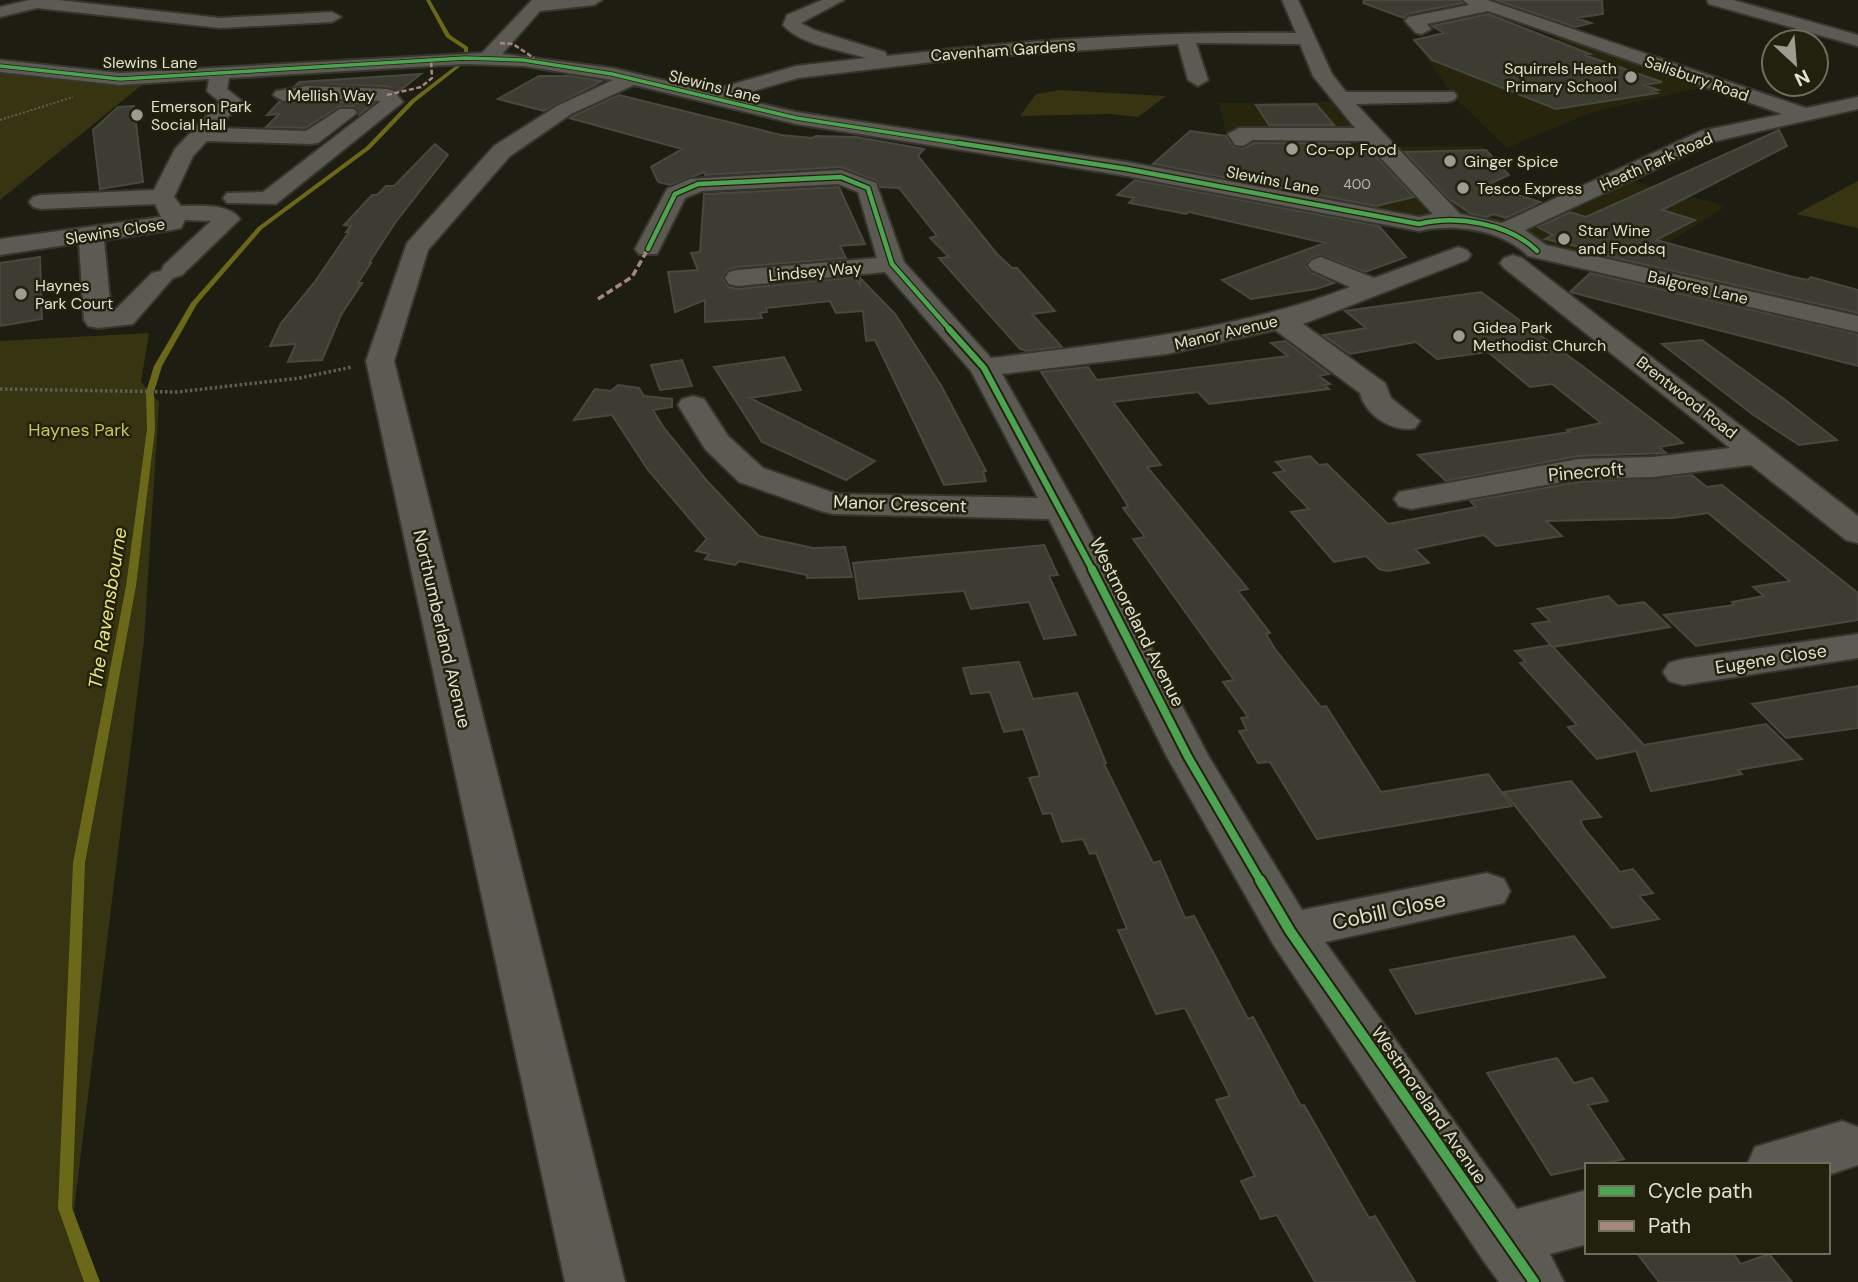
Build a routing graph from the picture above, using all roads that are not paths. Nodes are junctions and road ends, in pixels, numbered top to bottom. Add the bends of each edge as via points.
1 (321, 0) edge
2 (594, 0) edge
3 (835, 0) edge
4 (1290, 0) edge
5 (1715, 0) edge
6 (45, 2) edge
7 (1480, 3) edge
8 (537, 4) edge
9 (0, 12) edge
10 (1422, 29) dead end
11 (1185, 37) junction
12 (1853, 37) edge
13 (1305, 39) junction
14 (488, 58) junction
15 (889, 60) junction
16 (0, 66) edge
17 (796, 72) junction
18 (220, 75) junction
19 (631, 79) junction
20 (1198, 80) dead end
21 (878, 82) dead end
22 (1447, 96) dead end
23 (1340, 98) junction
24 (705, 99) junction
25 (232, 101) junction
26 (1858, 103) edge
27 (354, 108) dead end
28 (1803, 114) junction
29 (201, 134) junction
30 (1371, 135) junction
31 (1338, 136) junction
32 (1243, 140) dead end
33 (1389, 154) junction
34 (59, 181) dead end
35 (235, 198) dead end
36 (41, 202) junction
37 (168, 205) junction
38 (1452, 220) junction
39 (1419, 224) junction
40 (1502, 232) junction
41 (91, 233) junction
42 (0, 246) edge
43 (648, 249) dead end
44 (1496, 259) junction
45 (892, 264) junction
46 (1321, 265) dead end
47 (738, 278) dead end
48 (1374, 288) junction
49 (1280, 320) junction
50 (1858, 324) edge
51 (984, 368) junction
52 (693, 405) dead end
53 (1404, 421) dead end
54 (1761, 454) junction
55 (1411, 499) dead end
56 (1061, 509) junction
57 (1858, 533) edge
58 (1858, 646) edge
59 (1683, 672) dead end
60 (1487, 891) dead end
61 (1290, 931) junction
62 (1842, 1146) dead end
63 (1782, 1163) edge
64 (1585, 1218) edge
65 (1519, 1261) edge
66 (595, 1282) edge

1 - 6 street via 335,23 220,23
2 - 8 street
3 - 15 street via 793,19 792,24 807,34
4 - 13 street
5 - 12 street
6 - 9 street
7 - 10 street via 1414,21
7 - 28 street, Salisbury Road
8 - 14 street
11 - 13 street, Cavenham Gardens
11 - 15 street, Cavenham Gardens
11 - 20 street
13 - 23 street
14 - 18 street, Slewins Lane via 357,58
14 - 19 street, Slewins Lane via 559,64
15 - 17 street, Cavenham Gardens
16 - 18 street, Slewins Lane via 121,79
17 - 21 street
17 - 24 street, Cavenham Gardens
18 - 25 street via 217,91
19 - 24 street, Slewins Lane
19 - 66 street, Northumberland Avenue via 564,110 502,152 416,248 380,362
22 - 23 street
23 - 30 street
24 - 39 street, Slewins Lane via 796,118 1224,185
25 - 29 street, Slewins Close
25 - 35 street, Mellish Way via 307,92 387,96 393,102 268,199
26 - 28 street, Heath Park Road
27 - 29 street via 310,138
28 - 40 street, Heath Park Road via 1709,136
29 - 37 street, Slewins Close via 183,154
30 - 31 street
30 - 33 street
31 - 32 street via 1239,134
31 - 33 street via 1353,155
33 - 38 street
34 - 36 street
36 - 37 street
36 - 42 street
37 - 41 street, Slewins Close via 172,223
37 - 41 street via 228,219 123,318 98,320
38 - 39 street, Slewins Lane
38 - 40 street
39 - 44 street via 1415,230 1420,237
40 - 44 street via 1525,240
41 - 42 street, Slewins Close
43 - 45 street, Westmoreland Avenue via 676,194 698,184 841,177 868,188
44 - 48 street, Manor Avenue
44 - 50 street, Balgores Lane
44 - 54 street, Brentwood Road
45 - 47 street, Lindsey Way
45 - 51 street, Westmoreland Avenue
46 - 48 street
48 - 49 street, Manor Avenue
49 - 51 street, Manor Avenue via 1167,345
49 - 53 street via 1374,389 1377,402
51 - 56 street, Westmoreland Avenue
52 - 56 street, Manor Crescent via 716,442 751,475 833,504
54 - 55 street, Pinecroft via 1653,467 1579,469
54 - 57 street, Brentwood Road
56 - 61 street, Westmoreland Avenue via 1188,757
58 - 59 street, Eugene Close
60 - 61 street, Cobill Close
61 - 65 street, Westmoreland Avenue
62 - 63 street
64 - 65 street

